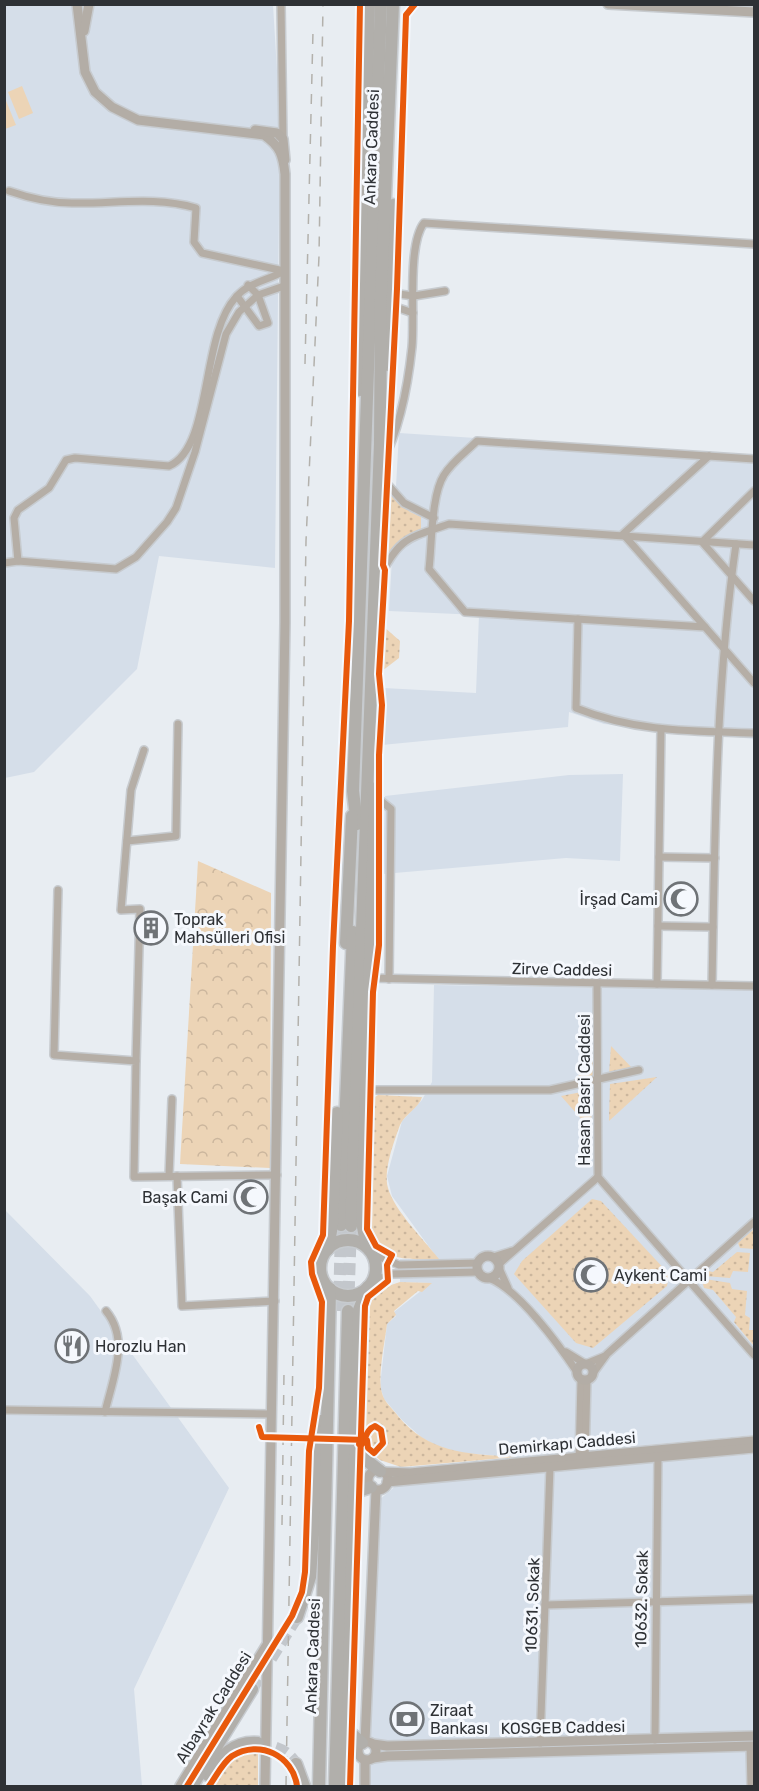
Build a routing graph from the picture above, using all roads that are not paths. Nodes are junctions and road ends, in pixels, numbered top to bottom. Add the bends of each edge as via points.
1 (77, 4) edge
2 (88, 4) edge
3 (280, 4) edge
4 (369, 4) edge
5 (381, 4) edge
6 (393, 4) edge
7 (400, 4) edge
8 (608, 4) edge
9 (754, 12) edge
10 (82, 39) junction
11 (244, 131) junction
12 (283, 139) junction
13 (285, 174) junction
14 (9, 191) dead end
15 (754, 244) edge
16 (284, 272) junction
17 (248, 285) junction
18 (284, 286) junction
19 (445, 291) dead end
20 (258, 295) junction
21 (237, 296) junction
22 (383, 296) junction
23 (414, 296) junction
24 (245, 307) junction
25 (413, 313) junction
26 (709, 456) junction
27 (754, 459) edge
28 (378, 475) junction
29 (754, 491) edge
30 (364, 493) junction
31 (434, 518) junction
32 (434, 529) junction
33 (623, 534) junction
34 (702, 542) junction
35 (736, 544) junction
36 (754, 545) edge
37 (18, 561) junction
38 (4, 563) edge
39 (732, 575) junction
40 (374, 586) junction
41 (754, 601) edge
42 (578, 619) junction
43 (705, 627) junction
44 (723, 649) junction
45 (754, 683) edge
46 (178, 724) dead end
47 (661, 729) junction
48 (717, 732) junction
49 (754, 733) edge
50 (144, 750) dead end
51 (368, 782) junction
52 (353, 791) junction
53 (375, 796) junction
54 (127, 841) junction
55 (659, 857) junction
56 (715, 858) junction
57 (58, 890) dead end
58 (658, 926) junction
59 (713, 927) junction
60 (369, 978) junction
61 (389, 979) junction
62 (597, 983) junction
63 (657, 984) junction
64 (712, 985) junction
65 (754, 986) edge
66 (136, 1060) junction
67 (639, 1070) dead end
68 (597, 1081) junction
69 (367, 1090) junction
70 (172, 1100) dead end
71 (277, 1175) junction
72 (173, 1176) junction
73 (598, 1177) junction
74 (754, 1222) edge
75 (328, 1249) junction
76 (370, 1251) junction
77 (497, 1263) junction
78 (478, 1268) junction
79 (489, 1278) junction
80 (689, 1280) junction
81 (371, 1284) junction
82 (330, 1289) junction
83 (509, 1290) junction
84 (276, 1300) junction
85 (106, 1311) dead end
86 (564, 1350) junction
87 (754, 1354) edge
88 (589, 1366) junction
89 (330, 1376) junction
90 (582, 1377) junction
91 (4, 1410) edge
92 (105, 1412) junction
93 (271, 1414) junction
94 (754, 1441) edge
95 (354, 1445) junction
96 (754, 1448) edge
97 (658, 1457) junction
98 (582, 1461) junction
99 (550, 1467) junction
100 (382, 1472) junction
101 (387, 1482) junction
102 (373, 1488) junction
103 (352, 1498) junction
104 (351, 1574) junction
105 (754, 1599) edge
106 (654, 1602) junction
107 (545, 1605) junction
108 (297, 1617) tunnel mouth
109 (268, 1641) junction
110 (339, 1656) junction
111 (250, 1684) junction
112 (267, 1688) junction
113 (348, 1731) junction
114 (754, 1736) edge
115 (655, 1740) junction
116 (258, 1743) tunnel mouth
117 (367, 1743) junction
118 (540, 1743) junction
119 (752, 1746) edge
120 (366, 1759) junction
121 (296, 1764) tunnel mouth
122 (347, 1769) junction
123 (180, 1786) edge
124 (192, 1786) edge
125 (202, 1786) edge
126 (265, 1786) edge
127 (304, 1786) edge
128 (319, 1786) edge
129 (324, 1786) edge
130 (335, 1786) edge
131 (346, 1786) edge
132 (365, 1786) edge
133 (751, 1786) edge

1 - 10 street
2 - 10 street
3 - 12 street
4 - 30 highway via 359,388
5 - 22 highway, Ankara Caddesi
6 - 22 highway, Ankara Caddesi
7 - 22 highway
8 - 9 street
10 - 11 street via 91,86 126,116
11 - 12 street via 267,130
11 - 13 street via 264,135 274,142 282,154
12 - 13 street
13 - 16 street
14 - 16 street via 70,203 146,200 196,208 194,242 201,253
15 - 23 street via 424,223 415,245
16 - 17 street
16 - 18 street
17 - 20 street
17 - 21 street
18 - 20 street
18 - 71 street via 285,623
19 - 23 street
20 - 24 street
20 - 24 street via 268,323 259,326
21 - 24 street
21 - 37 street via 228,306 215,340 187,454 169,466 66,460 49,488 18,510 14,518
22 - 23 street
22 - 25 street
22 - 28 highway, Ankara Caddesi
22 - 30 highway, Ankara Caddesi
23 - 25 street
24 - 37 street via 226,334 176,508 136,557 116,569
25 - 28 street via 408,372 393,442
26 - 27 street
26 - 31 street via 477,441 443,477 434,501
26 - 33 street
28 - 31 street via 404,503
28 - 40 highway, Ankara Caddesi
29 - 34 street
30 - 52 highway, Ankara Caddesi
31 - 32 street
32 - 33 street via 449,524
32 - 40 street via 395,548
32 - 42 street via 429,569 465,612
33 - 34 street
33 - 43 street
34 - 35 street
34 - 39 street
35 - 36 street
35 - 39 street
37 - 38 street
39 - 41 street
39 - 44 street
40 - 51 highway, Ankara Caddesi
42 - 43 street
42 - 47 street via 576,708 609,721
43 - 44 street
44 - 45 street
44 - 48 street
46 - 54 street via 177,836
47 - 48 street
47 - 55 street
48 - 49 street
48 - 56 street
50 - 54 street via 130,790
51 - 52 highway, Ankara Caddesi via 346,1226 358,814
51 - 53 highway
52 - 75 highway
53 - 60 highway
53 - 61 street via 391,809
54 - 66 street via 121,910 140,909
55 - 56 street
55 - 58 street
56 - 59 street
57 - 66 street via 54,1056
58 - 59 street
58 - 63 street
59 - 64 street
60 - 61 street, Zirve Caddesi
60 - 69 highway
61 - 62 street, Zirve Caddesi
62 - 63 street, Zirve Caddesi
62 - 68 street, Hasan Basri Caddesi
63 - 64 street, Zirve Caddesi
64 - 65 street, Zirve Caddesi
66 - 72 street via 134,1177
67 - 68 street
68 - 69 street via 531,1091
68 - 73 street, Hasan Basri Caddesi
69 - 76 highway via 362,1222
70 - 72 street
71 - 72 street
71 - 84 street
72 - 84 street via 182,1306
73 - 77 street
73 - 80 street, Hasan Basri Caddesi
74 - 80 street
75 - 76 highway via 352,1240
75 - 82 highway via 321,1274
76 - 78 street via 388,1263
76 - 81 highway via 376,1266
77 - 78 street via 485,1256
77 - 79 street via 496,1275
77 - 83 street
78 - 79 street
78 - 81 street via 392,1274
79 - 83 street
80 - 87 street, Hasan Basri Caddesi
80 - 88 street
81 - 82 highway via 361,1292 345,1296
81 - 95 highway via 359,1310
82 - 89 highway
83 - 86 street
84 - 93 street
85 - 92 street via 117,1329 120,1347
86 - 88 street
86 - 90 street
88 - 90 street
88 - 90 street via 580,1365
89 - 108 highway via 317,1459 310,1577
89 - 128 highway
90 - 98 street
91 - 92 street
92 - 93 street
93 - 109 street
94 - 98 street, Demirkapı Caddesi
95 - 100 highway via 357,1453
95 - 103 highway
96 - 97 street, Demirkapı Caddesi
97 - 98 street, Demirkapı Caddesi
97 - 106 street, 10632. Sokak
98 - 99 street, Demirkapı Caddesi
98 - 100 street, Demirkapı Caddesi
99 - 101 street, Demirkapı Caddesi
99 - 107 street, 10631. Sokak
100 - 101 street
100 - 102 street via 370,1475
101 - 102 street via 382,1489
102 - 103 highway via 361,1490
102 - 117 street
103 - 104 highway
104 - 110 highway
104 - 113 highway
105 - 106 street
106 - 107 street
106 - 115 street, 10632. Sokak
107 - 118 street, 10631. Sokak
109 - 111 street, Albayrak Caddesi
109 - 112 street
110 - 129 highway, Ankara Caddesi via 344,1311
110 - 130 highway, Ankara Caddesi
111 - 112 street via 253,1676 262,1677
111 - 123 street, Albayrak Caddesi
111 - 124 highway
112 - 126 street
113 - 117 highway
113 - 122 highway
114 - 115 street, KOSGEB Caddesi
115 - 118 street, KOSGEB Caddesi
116 - 125 highway via 230,1750 219,1759
117 - 118 street, KOSGEB Caddesi
117 - 120 street via 358,1750
117 - 120 street via 376,1751
119 - 120 street, KOSGEB Caddesi
119 - 133 street
120 - 122 highway
120 - 132 street
121 - 127 highway
122 - 131 highway

